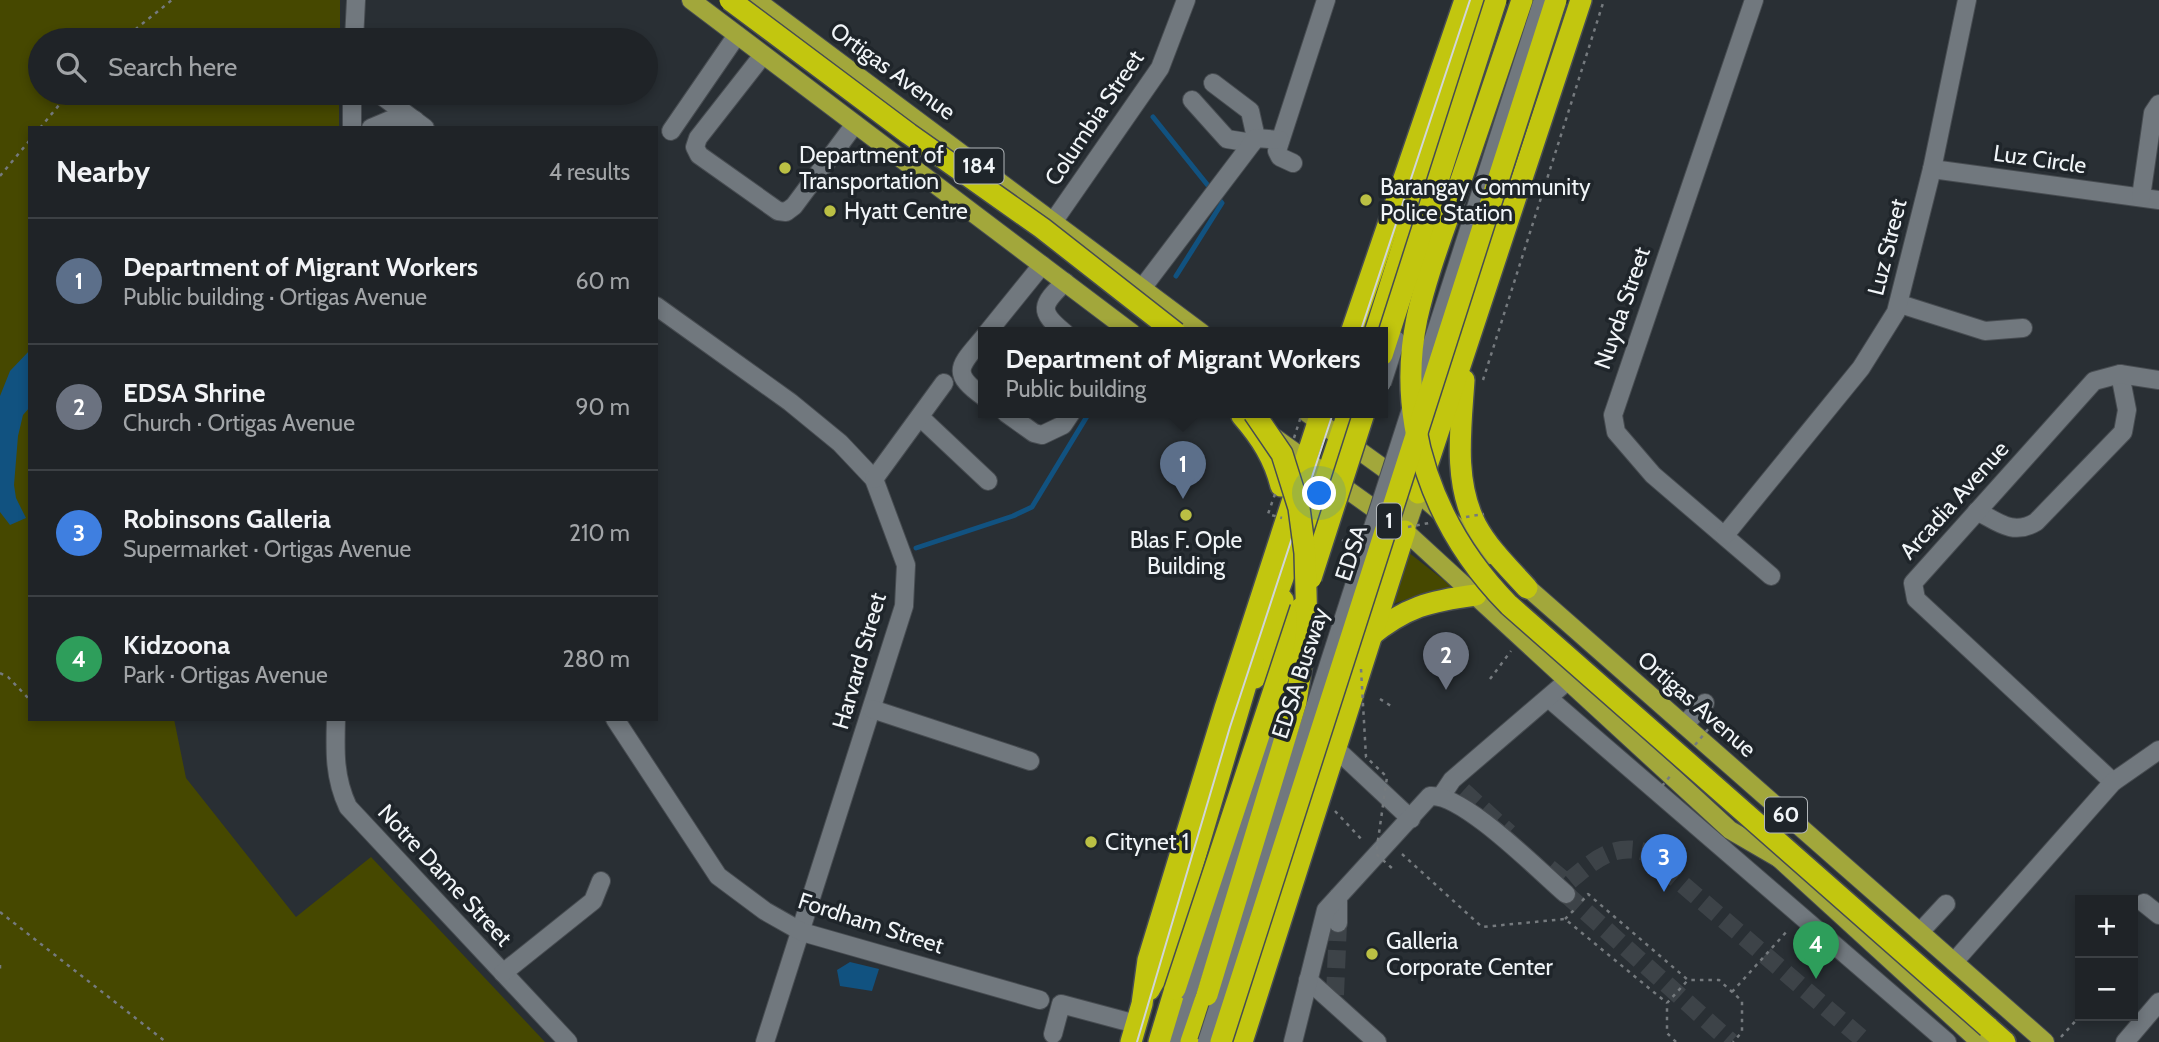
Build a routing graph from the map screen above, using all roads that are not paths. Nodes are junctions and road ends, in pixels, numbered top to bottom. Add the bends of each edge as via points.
1 (356, 0) edge
2 (691, 0) edge
3 (730, 0) edge
4 (756, 0) edge
5 (1186, 0) edge
6 (1326, 0) edge
7 (1465, 0) edge
8 (1481, 0) edge
9 (1496, 0) edge
10 (1505, 0) edge
11 (1522, 0) edge
12 (1543, 0) edge
13 (1556, 0) edge
14 (1581, 0) edge
15 (1754, 0) edge
16 (1967, 0) edge
17 (355, 28) edge
18 (737, 35) junction
19 (763, 55) junction
20 (1213, 83) dead end
21 (888, 98) junction
22 (1192, 100) dead end
23 (2159, 104) edge
24 (352, 105) edge
25 (394, 105) edge
26 (910, 114) junction
27 (420, 124) edge
28 (352, 126) edge
29 (376, 126) edge
30 (859, 127) junction
31 (671, 131) dead end
32 (942, 138) junction
33 (1280, 140) junction
34 (1254, 141) junction
35 (883, 145) junction
36 (1293, 163) dead end
37 (1932, 169) junction
38 (917, 171) junction
39 (2150, 199) edge
40 (1053, 222) junction
41 (1042, 265) junction
42 (1394, 276) junction
43 (1491, 277) junction
44 (1065, 282) junction
45 (1143, 288) junction
46 (1900, 304) junction
47 (659, 314) edge
48 (992, 327) edge
49 (1058, 327) edge
50 (1120, 327) edge
51 (1168, 327) edge
52 (1194, 327) edge
53 (1353, 327) edge
54 (1377, 327) edge
55 (2023, 328) dead end
56 (1388, 336) edge
57 (978, 344) edge
58 (1466, 350) junction
59 (1388, 364) edge
60 (2120, 374) junction
61 (2159, 380) edge
62 (944, 383) dead end
63 (978, 393) edge
64 (920, 417) junction
65 (1013, 418) edge
66 (1068, 418) edge
67 (1248, 418) edge
68 (1249, 418) edge
69 (1250, 418) edge
70 (1316, 418) edge
71 (1320, 418) edge
72 (1362, 418) edge
73 (1371, 418) edge
74 (1342, 428) edge
75 (1319, 469) junction
76 (874, 479) junction
77 (988, 481) dead end
78 (1418, 493) junction
79 (1977, 511) junction
80 (1307, 513) joint
81 (1283, 527) junction
82 (1405, 531) junction
83 (1725, 535) junction
84 (1493, 557) junction
85 (1771, 576) dead end
86 (1527, 588) junction
87 (1474, 594) junction
88 (1369, 637) junction
89 (1569, 682) junction
90 (1250, 686) junction
91 (1553, 702) junction
92 (1705, 703) dead end
93 (872, 709) junction
94 (336, 721) edge
95 (616, 721) edge
96 (1684, 725) junction
97 (1335, 743) junction
98 (2159, 750) edge
99 (1030, 761) dead end
100 (2113, 782) junction
101 (1459, 786) dead end
102 (1442, 795) junction
103 (1732, 817) junction
104 (1411, 819) junction
105 (1780, 859) junction
106 (601, 881) dead end
107 (1566, 894) tunnel mouth
108 (1338, 897) junction
109 (2144, 903) dead end
110 (1946, 904) dead end
111 (2159, 915) edge
112 (1338, 923) tunnel mouth
113 (802, 932) junction
114 (1920, 932) junction
115 (1954, 962) junction
116 (503, 973) junction
117 (1308, 980) junction
118 (1190, 992) junction
119 (1040, 1000) dead end
120 (2159, 1002) edge
121 (1137, 1023) edge
122 (1053, 1034) dead end
123 (1984, 1035) edge
124 (568, 1042) edge
125 (765, 1042) edge
126 (1159, 1042) edge
127 (1172, 1042) edge
128 (1191, 1042) edge
129 (1207, 1042) edge
130 (1221, 1042) edge
131 (1242, 1042) edge
132 (1293, 1042) edge
133 (1377, 1042) edge
134 (1947, 1042) edge
135 (2005, 1042) edge
136 (2045, 1042) edge
137 (2125, 1042) edge

1 - 17 street
2 - 18 main road, 184
3 - 51 highway, bridge via 1042,228
4 - 21 main road, Ortigas Avenue / 184
5 - 40 street, Columbia Street via 1160,68
6 - 33 street
7 - 53 highway
8 - 42 highway
9 - 56 highway, bridge
10 - 59 street, bridge
11 - 123 highway, bridge via 1415,331 1416,432 1442,514 1469,561 1508,605
12 - 129 street, EDSA Busway, bridge
13 - 130 highway, EDSA / 1, bridge
14 - 43 highway, 1
15 - 83 street, Nuyda Street via 1613,415 1616,432 1628,449
16 - 37 street, Luz Street
18 - 19 main road, 184
18 - 31 street
19 - 30 main road, 184
19 - 30 street via 698,138 695,147 699,155 778,211 786,212
20 - 34 street via 1250,111
21 - 26 main road, Ortigas Avenue / 184
21 - 30 main road via 869,109
22 - 34 street via 1227,139
23 - 39 street, Luz Circle via 2153,113
24 - 28 street
25 - 27 street
26 - 32 main road, Ortigas Avenue / 184
26 - 35 main road via 910,127 903,138
27 - 29 street via 390,120
30 - 35 main road, 184
32 - 38 main road via 926,144
32 - 40 main road, Ortigas Avenue / 184
33 - 34 street
33 - 36 street via 1278,155
34 - 45 street
35 - 38 main road, 184
37 - 39 street, Luz Circle
37 - 46 street, Luz Street
38 - 41 main road, 184
40 - 45 main road, Ortigas Avenue / 184
41 - 44 main road, 184
41 - 48 street
42 - 43 highway via 1410,293 1447,303 1472,295
42 - 54 highway
43 - 58 highway, 1
44 - 49 street via 1045,309
44 - 50 main road, 184
45 - 52 main road, Ortigas Avenue / 184
46 - 55 street via 1986,331
46 - 83 street, Luz Street via 1861,368
47 - 76 street, Harvard Street via 790,402 840,443
57 - 63 street via 961,375
58 - 78 highway, 1
58 - 86 highway via 1461,460 1469,508 1492,550
60 - 61 street
60 - 79 street, Arcadia Avenue via 2094,382
60 - 79 street via 2127,410 2123,432 2036,522 2011,530
62 - 64 street
64 - 76 street
64 - 77 street
65 - 66 street via 1042,435
67 - 81 highway via 1276,467 1284,496
68 - 118 highway, bridge via 1282,454 1299,508 1307,631 1296,702
69 - 75 main road
70 - 75 highway
71 - 74 main road, Ortigas Avenue / 60
72 - 118 highway, EDSA, bridge
73 - 118 street, EDSA Busway, bridge
74 - 75 highway
74 - 78 main road, Ortigas Avenue / 60
75 - 80 main road
75 - 81 highway
75 - 82 main road, 60
75 - 90 highway
76 - 93 street, Harvard Street via 906,565 904,606
78 - 82 main road, EDSA / 1
78 - 84 main road, Ortigas Avenue / 60
79 - 100 street, Arcadia Avenue via 1913,583 1916,599
80 - 90 highway via 1246,681
81 - 121 highway via 1148,960
82 - 87 main road, 60
82 - 88 highway, 1
83 - 85 street, Nuyda Street
84 - 86 main road, Ortigas Avenue / 60
84 - 87 main road via 1480,557 1464,574
86 - 96 main road, Ortigas Avenue / 60
87 - 88 highway via 1432,600 1408,610
87 - 89 main road, 60
87 - 103 street via 1499,603 1726,806
88 - 97 highway, 1
89 - 91 street
89 - 102 street via 1452,780
89 - 103 main road, 60
89 - 105 main road, 60 via 1730,831
90 - 97 highway via 1280,679 1305,687 1325,706
90 - 121 highway via 1163,965
91 - 101 street
91 - 134 street
92 - 96 street
93 - 99 street
93 - 113 street, Harvard Street
94 - 116 street, Notre Dame Street via 334,761 348,807
95 - 113 street, Fordham Street via 718,876
96 - 114 main road, Ortigas Avenue / 60
97 - 104 street
97 - 131 highway, 1
98 - 100 street
100 - 115 street
102 - 104 street via 1430,796
102 - 107 street via 1478,817
103 - 105 main road, 60
104 - 108 street
105 - 123 main road, 60
106 - 116 street via 593,901
108 - 112 street
108 - 117 street via 1326,911
109 - 111 street
110 - 114 street
113 - 119 street, Fordham Street
113 - 125 street, Harvard Street
114 - 115 main road, Ortigas Avenue / 60
115 - 136 main road, Ortigas Avenue / 60
116 - 124 street, Notre Dame Street
117 - 132 street
117 - 133 street
118 - 126 highway, EDSA
118 - 127 street, EDSA Busway
118 - 128 highway
120 - 137 street
121 - 122 street via 1061,1004
123 - 135 highway

